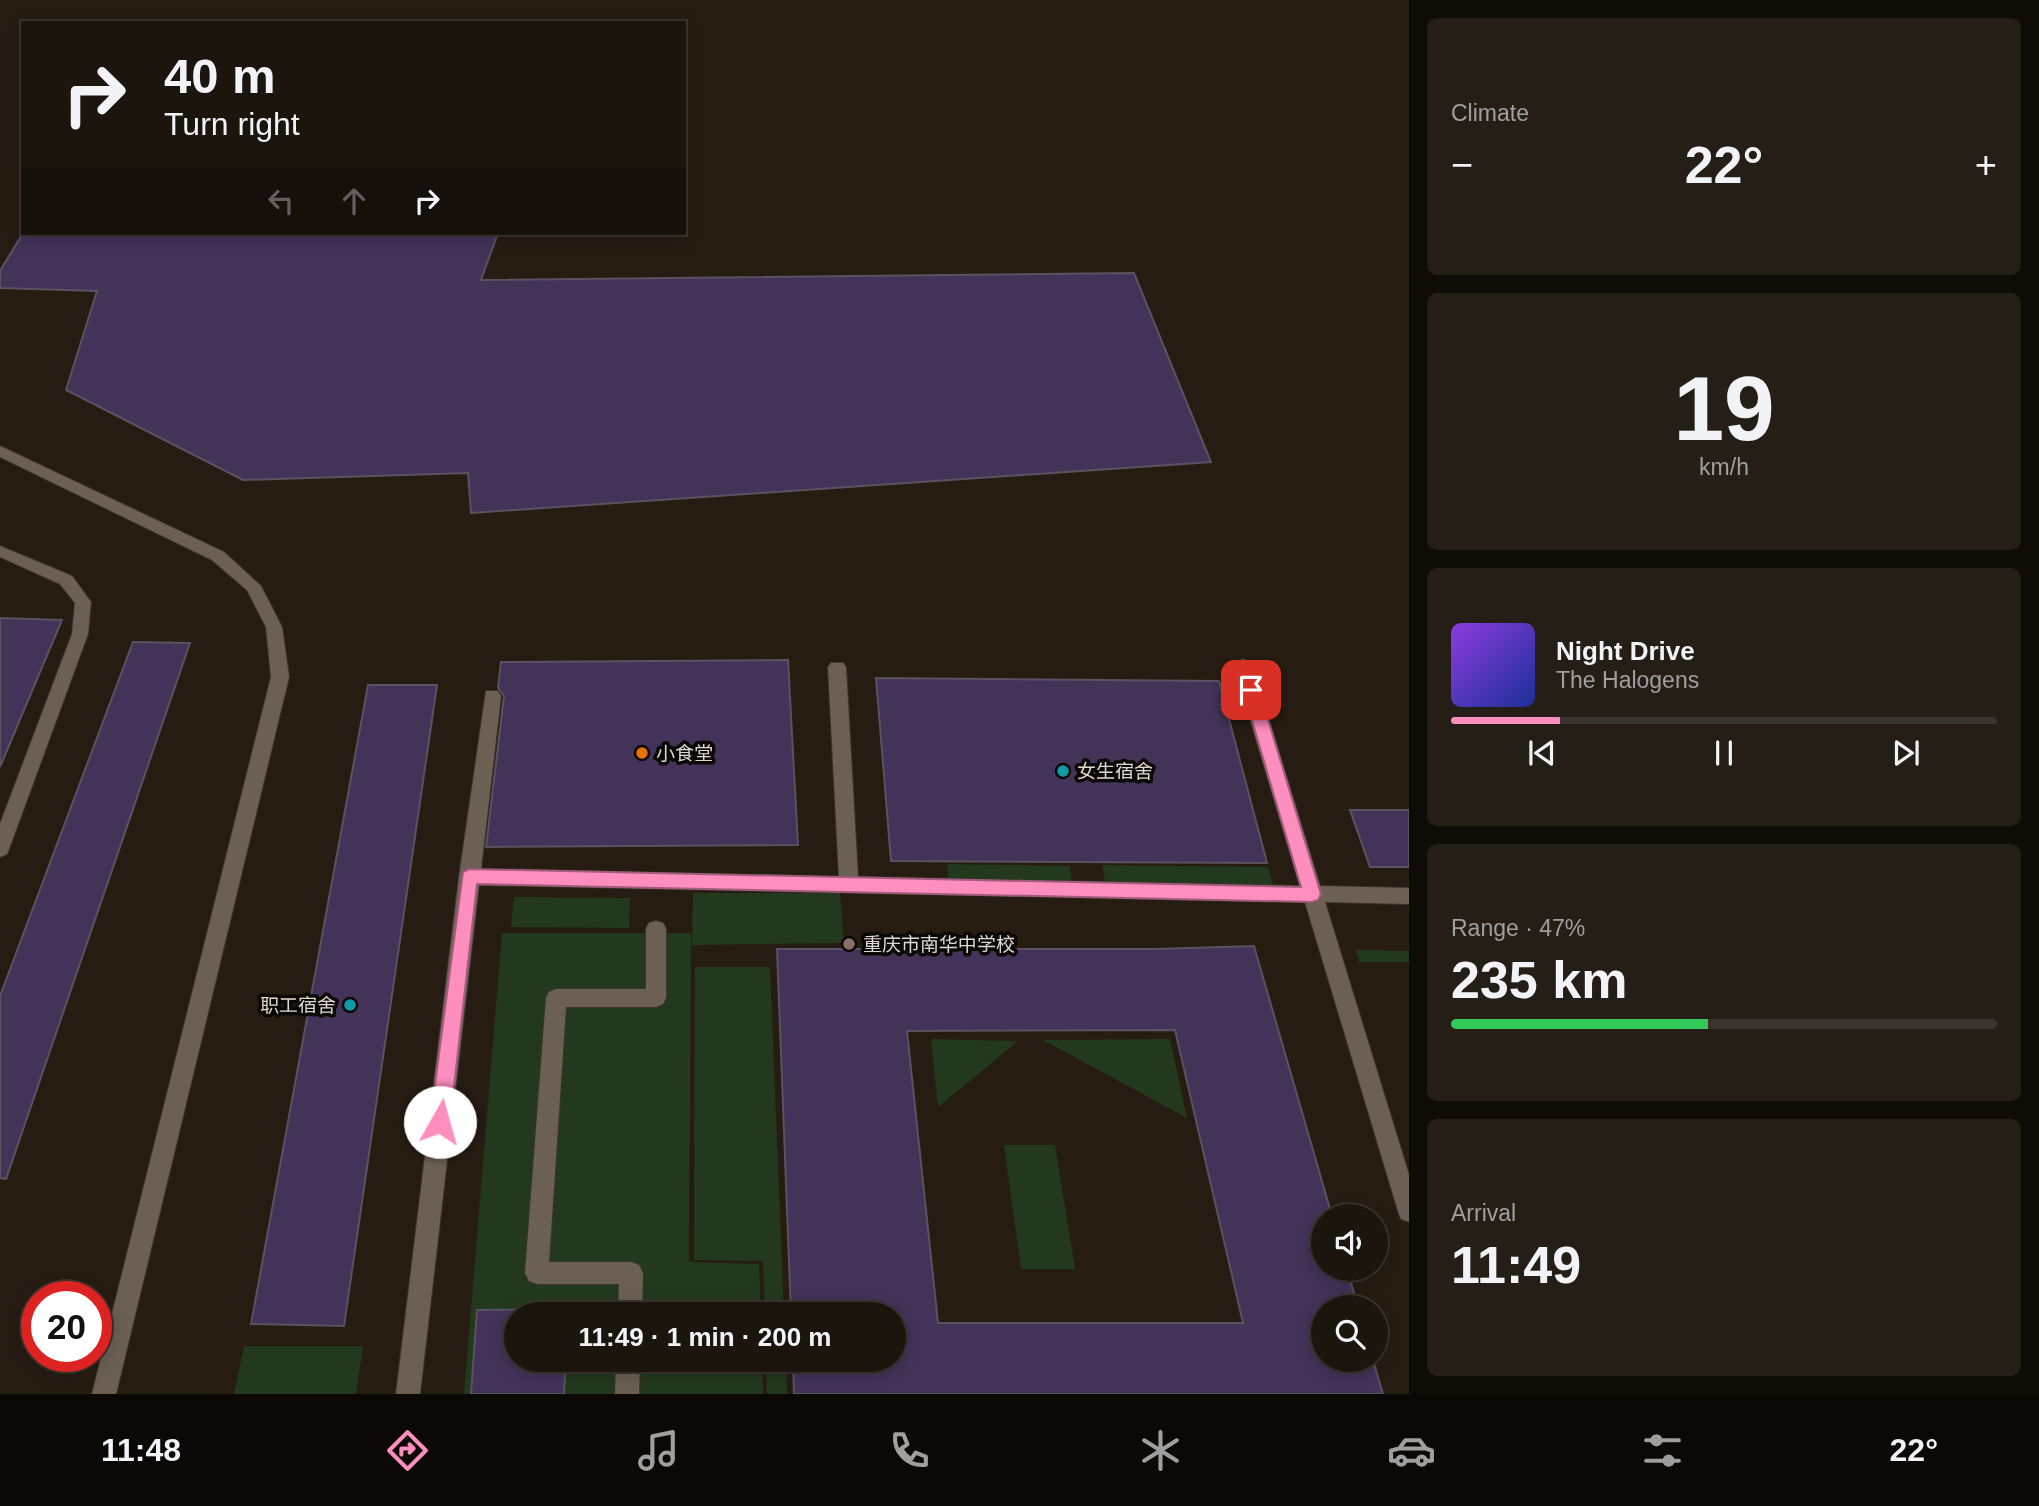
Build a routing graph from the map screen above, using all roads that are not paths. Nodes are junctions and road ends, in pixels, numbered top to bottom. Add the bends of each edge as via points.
1 (0, 451) edge
2 (0, 551) edge
3 (1243, 665) dead end
4 (837, 667) dead end
5 (492, 696) dead end
6 (0, 849) edge
7 (469, 877) junction
8 (849, 883) junction
9 (1312, 894) junction
10 (1409, 896) edge
11 (656, 929) dead end
12 (1409, 1211) edge
13 (630, 1302) edge
14 (628, 1372) edge
15 (104, 1394) edge
16 (408, 1394) edge
17 (627, 1394) edge

1 - 15 street via 218,556 253,586 274,627 280,677
2 - 6 street via 66,580 83,602 80,634
3 - 9 street
4 - 8 street
5 - 7 street
7 - 8 street
7 - 16 street
8 - 9 street
9 - 10 street
9 - 12 street
11 - 13 street via 656,998 556,998 537,1273 631,1273
14 - 17 street

